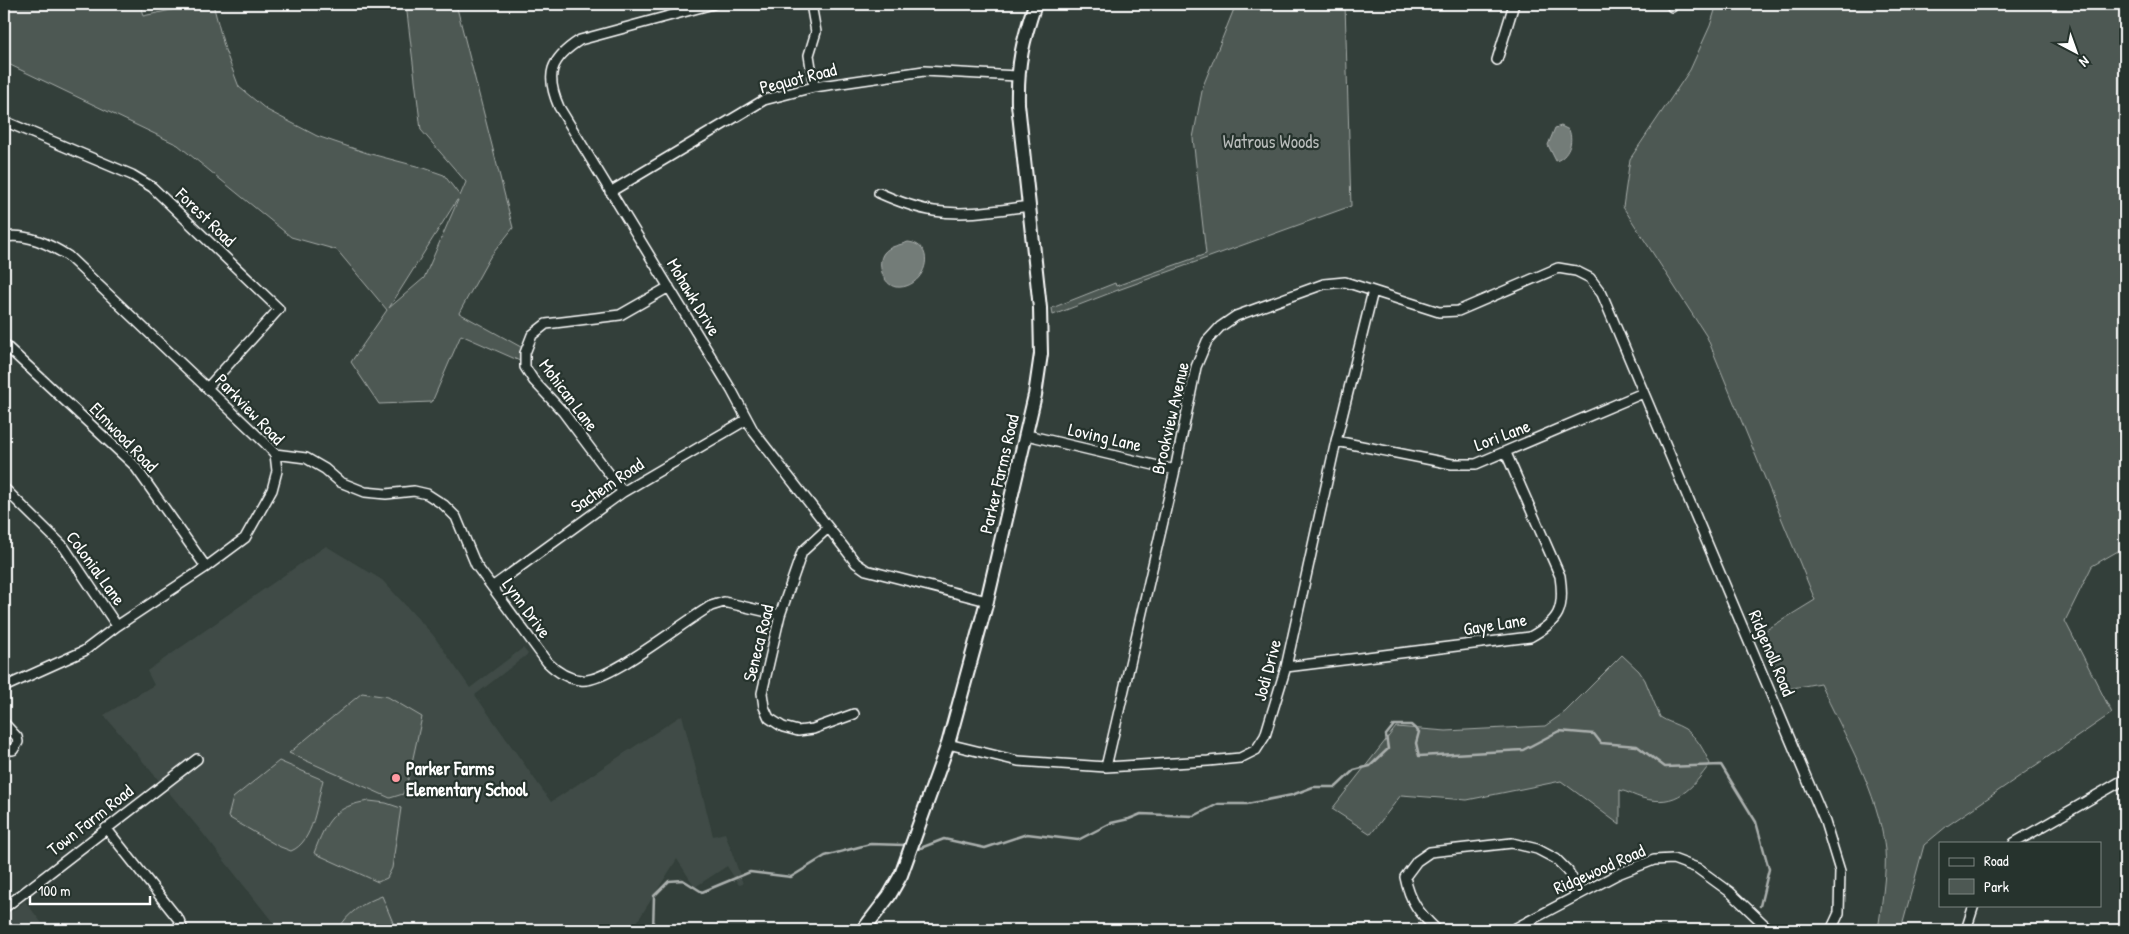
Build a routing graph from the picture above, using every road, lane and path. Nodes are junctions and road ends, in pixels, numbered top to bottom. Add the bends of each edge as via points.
1 (712, 4) edge
2 (811, 4) edge
3 (1036, 4) edge
4 (1514, 4) edge
5 (1497, 60) dead end
6 (1017, 76) junction
7 (814, 87) junction
8 (4, 121) edge
9 (610, 192) junction
10 (879, 193) dead end
11 (1030, 206) junction
12 (4, 236) edge
13 (669, 287) junction
14 (1372, 291) junction
15 (4, 344) edge
16 (208, 387) junction
17 (1644, 393) junction
18 (746, 420) junction
19 (1027, 435) junction
20 (1336, 441) junction
21 (1506, 453) junction
22 (275, 454) junction
23 (1175, 470) junction
24 (4, 488) edge
25 (623, 492) junction
26 (828, 528) junction
27 (206, 567) junction
28 (492, 587) junction
29 (987, 601) junction
30 (780, 615) junction
31 (117, 626) junction
32 (1286, 667) junction
33 (4, 687) edge
34 (854, 714) dead end
35 (4, 723) edge
36 (948, 744) junction
37 (4, 750) edge
38 (197, 759) dead end
39 (1106, 766) junction
40 (2125, 779) edge
41 (106, 828) junction
42 (2016, 842) edge
43 (1581, 893) junction
44 (1974, 906) edge
45 (4, 908) edge
46 (183, 930) edge
47 (864, 930) edge
48 (1437, 930) edge
49 (1512, 930) edge
50 (1770, 930) edge
51 (1830, 930) edge
52 (1966, 930) edge

1 - 9 street, Mohawk Drive via 580,40 557,59 551,74 551,89 558,107
2 - 7 street via 816,32 809,55
3 - 6 street, Parker Farms Road via 1022,46
4 - 5 street
6 - 7 street, Pequot Road via 924,71
6 - 11 street, Parker Farms Road
7 - 9 street, Pequot Road via 764,100
8 - 16 street, Forest Road via 132,175 152,187 279,309
9 - 13 street, Mohawk Drive
10 - 11 street via 935,212 975,213
11 - 19 street, Parker Farms Road via 1042,334 1037,385
12 - 16 street, Parkview Road via 30,238 68,256
13 - 18 street, Mohawk Drive
13 - 25 street, Mohican Lane via 620,315 546,324 532,335 525,353 525,367 534,380 563,412
14 - 17 street, Brookview Avenue via 1439,312 1458,311 1558,268 1576,271 1590,278 1602,294
14 - 20 street, Jodi Drive
14 - 23 street, Brookview Avenue via 1345,282 1324,284 1236,316 1220,327 1207,341 1196,367
15 - 27 street, Elmwood Road via 134,466
16 - 22 street, Parkview Road
17 - 21 street, Lori Lane
17 - 51 street, Ridgenoll Road via 1825,822 1840,871 1839,913
18 - 25 street, Sachem Road
18 - 26 street, Mohawk Drive
19 - 23 street, Loving Lane
19 - 29 street, Parker Farms Road
20 - 21 street, Lori Lane via 1452,464 1476,464
20 - 32 street, Jodi Drive
21 - 32 street, Gaye Lane via 1560,576 1563,594 1559,614 1548,627 1530,637
22 - 27 street, Parkview Road via 277,471 272,490 258,518 245,538
22 - 28 street, Lynn Drive via 306,458 325,468 340,482 365,492 414,491 444,504 456,517 476,565
23 - 39 street, Brookview Avenue
24 - 31 street, Colonial Lane via 64,547
25 - 28 street, Sachem Road
26 - 29 street, Mohawk Drive via 856,563 866,570
26 - 30 street, Seneca Road via 802,552
27 - 31 street, Parkview Road
28 - 30 street, Lynn Drive via 547,662 557,671 582,681 609,673 711,606 724,602
29 - 36 street, Parker Farms Road
30 - 34 street, Seneca Road via 762,693 769,718 782,727 798,731
31 - 33 street, Parkview Road via 84,651
32 - 39 street, Jodi Drive via 1265,736 1256,750 1240,758
35 - 37 street via 18,742 13,750
36 - 39 street, Jodi Drive via 1018,761
36 - 47 street, Parker Farms Road via 901,875
38 - 41 street, Town Farm Road
40 - 42 street
41 - 45 street, Town Farm Road
41 - 46 street
43 - 48 street via 1568,871 1556,859 1537,849 1512,844 1430,852 1417,861 1405,877 1409,896 1422,916
43 - 49 street, Ridgewood Road
43 - 50 street, Ridgewood Road via 1654,860 1673,859 1697,868 1730,892
44 - 52 street

